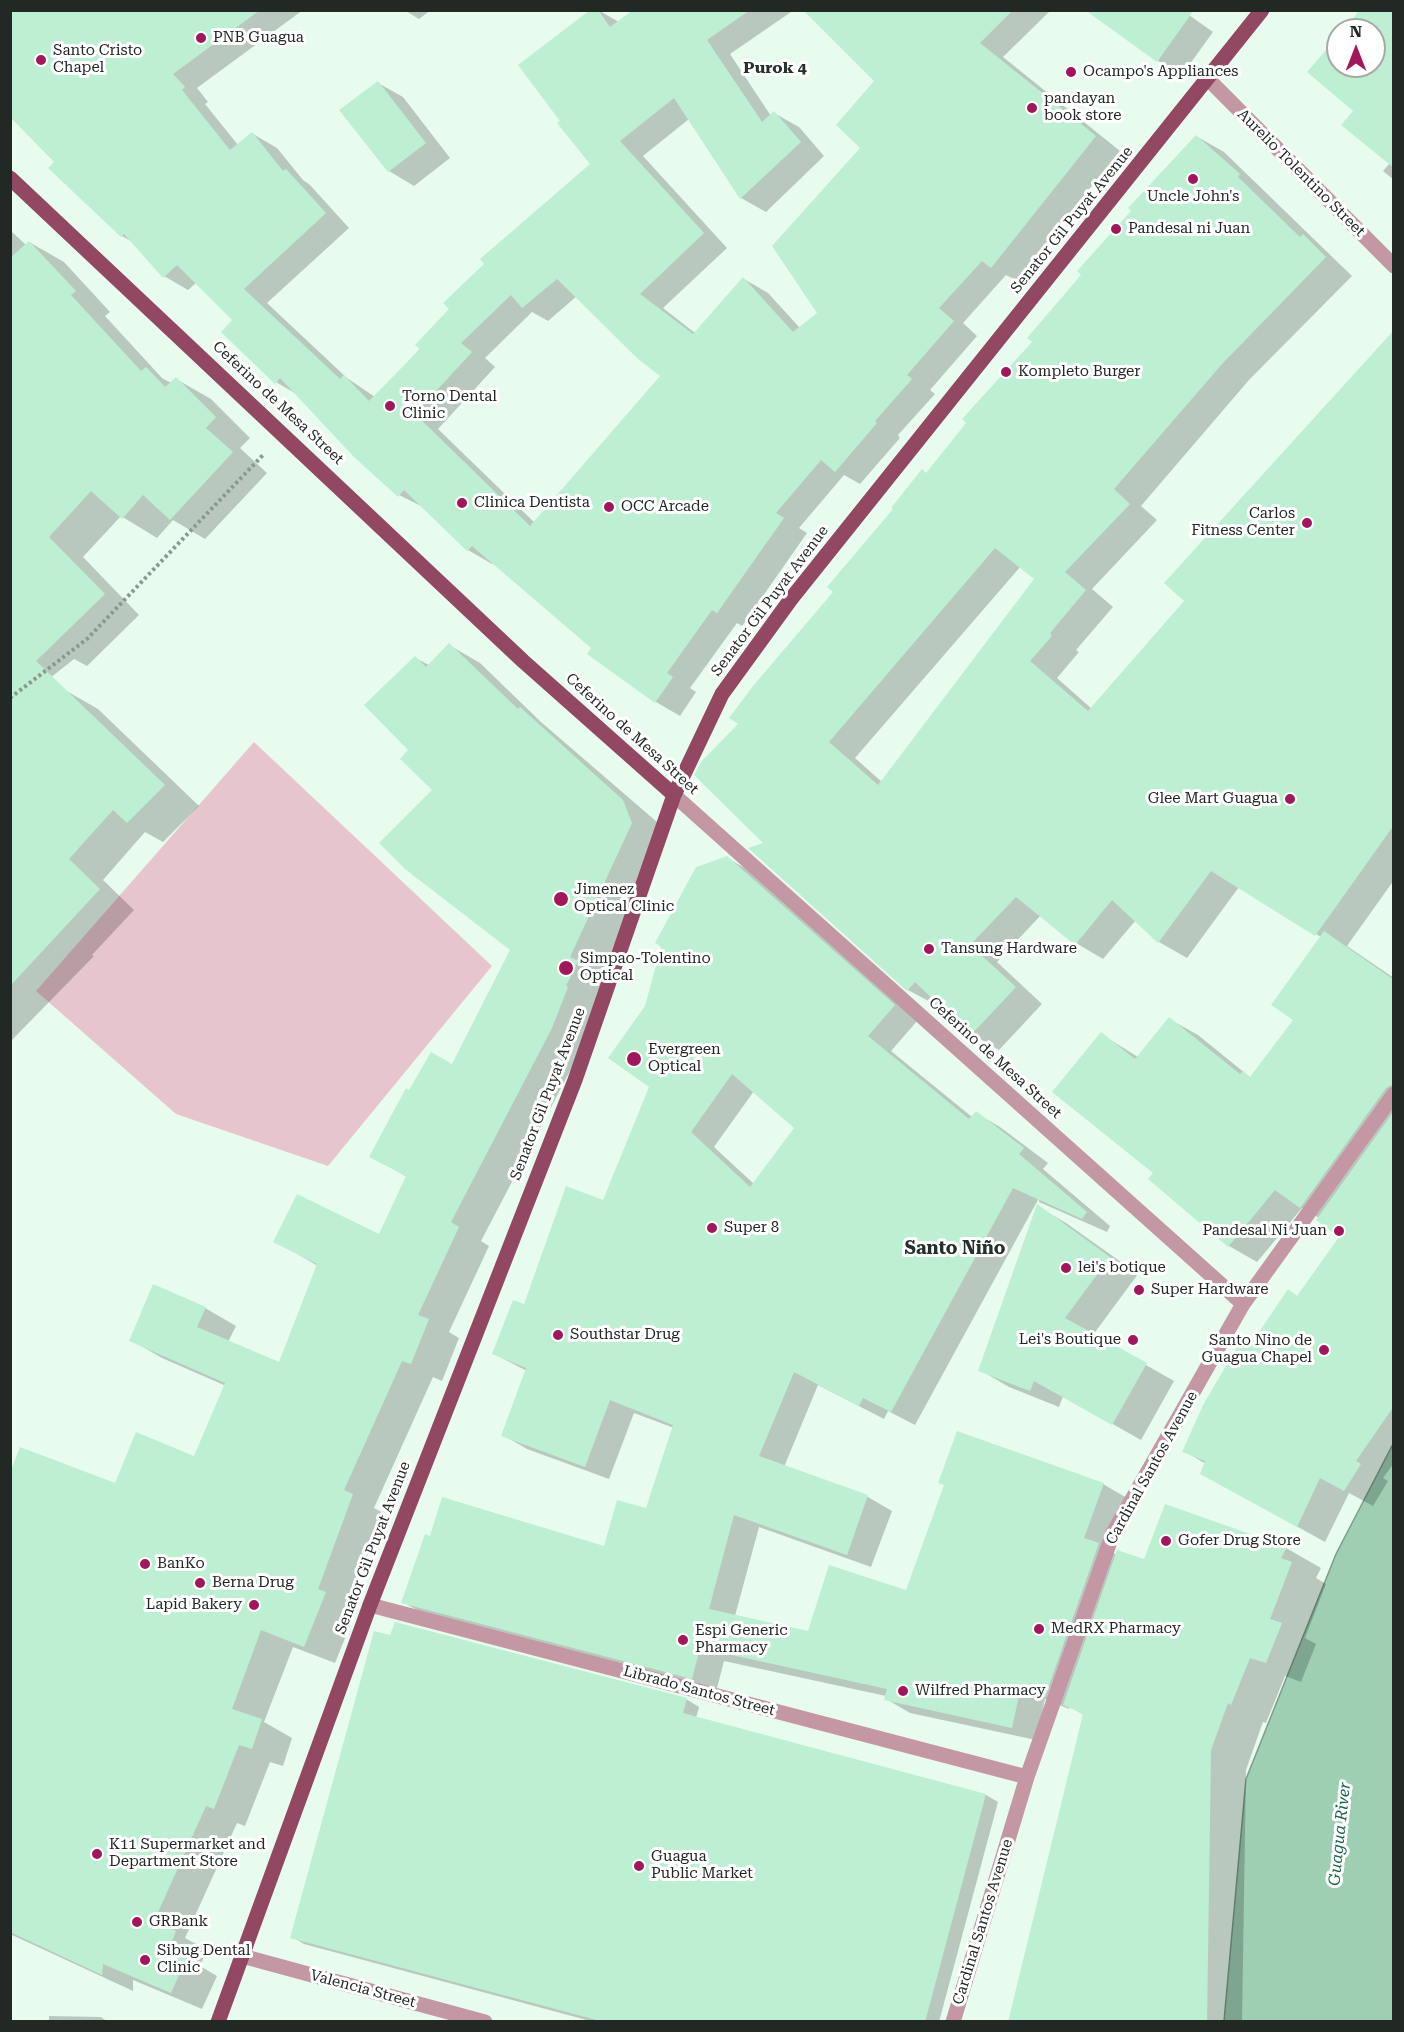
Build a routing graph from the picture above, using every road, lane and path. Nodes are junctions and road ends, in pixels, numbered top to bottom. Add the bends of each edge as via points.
1 (1262, 10) edge
2 (1208, 79) junction
3 (10, 178) edge
4 (1394, 266) edge
5 (284, 433) junction
6 (10, 698) edge
7 (674, 795) junction
8 (1394, 1094) edge
9 (1243, 1304) junction
10 (370, 1605) junction
11 (1027, 1776) junction
12 (242, 1956) junction
13 (218, 2022) edge
14 (485, 2022) edge
15 (953, 2022) edge

1 - 2 main road, Senator Gil Puyat Avenue
2 - 4 street, Aurelio Tolentino Street
2 - 7 main road, Senator Gil Puyat Avenue via 758,642 722,694
3 - 5 main road, Ceferino de Mesa Street
5 - 6 path via 87,639
5 - 7 main road, Ceferino de Mesa Street via 523,661
7 - 9 street, Ceferino de Mesa Street
7 - 10 main road, Senator Gil Puyat Avenue via 575,1080
8 - 9 street, Cardinal Santos Avenue
9 - 11 street, Cardinal Santos Avenue via 1113,1533
10 - 11 street, Librado Santos Street
10 - 12 main road, Senator Gil Puyat Avenue
11 - 15 street, Cardinal Santos Avenue
12 - 13 main road, Senator Gil Puyat Avenue
12 - 14 street, Valencia Street

